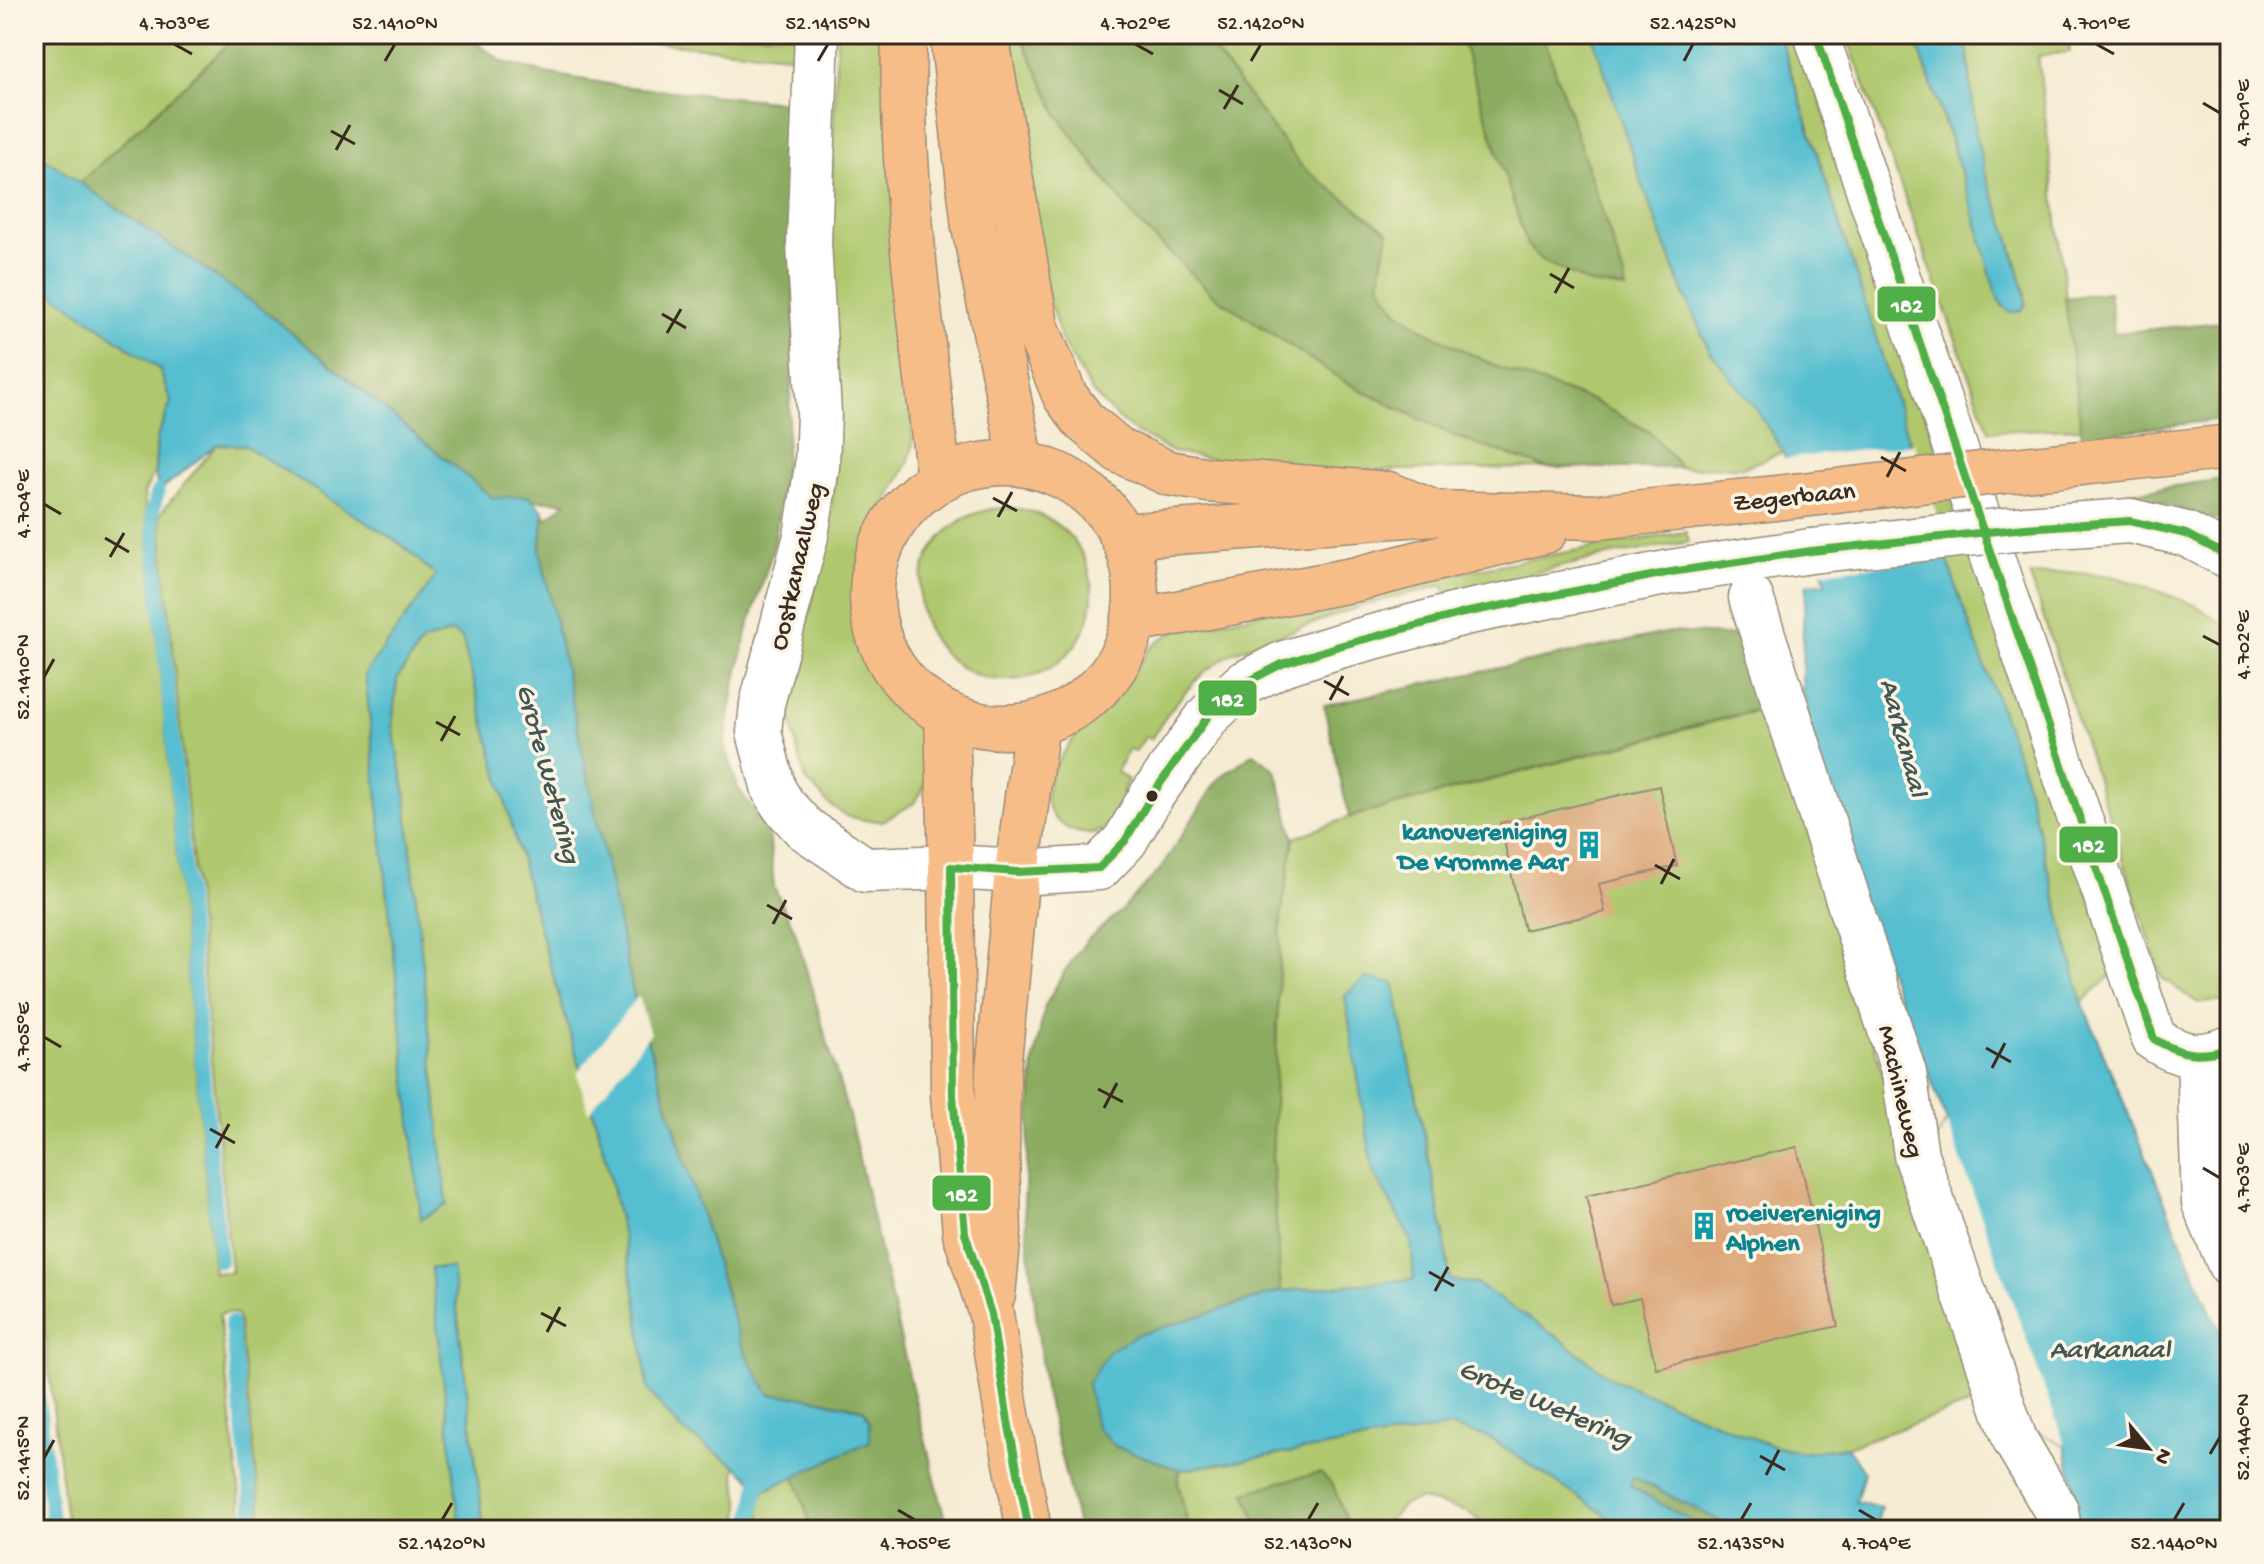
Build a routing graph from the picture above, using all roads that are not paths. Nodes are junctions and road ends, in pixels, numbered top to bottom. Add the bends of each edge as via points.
1 (817, 34) edge
2 (904, 34) edge
3 (952, 34) edge
4 (989, 34) edge
5 (1816, 34) edge
6 (2230, 447) edge
7 (1022, 464) junction
8 (939, 480) junction
9 (1435, 513) junction
10 (1597, 517) junction
11 (1122, 536) junction
12 (2230, 557) edge
13 (1751, 598) dead end
14 (1134, 621) junction
15 (947, 715) junction
16 (1037, 723) junction
17 (951, 867) junction
18 (1017, 872) junction
19 (2214, 1052) edge
20 (2230, 1265) edge
21 (991, 1314) junction
22 (1029, 1530) edge
23 (2059, 1530) edge

1 - 17 street, Oostkanaalweg via 809,243 817,466 806,536 759,732 774,790 804,828 828,846 866,870
2 - 8 main road via 911,246
3 - 7 main road via 974,227
4 - 9 main road via 1036,326 1065,396 1084,421 1120,451 1168,473 1388,494
5 - 19 street via 2141,1006 2154,1039 2168,1049
6 - 10 main road, Zegerbaan, bridge
7 - 8 main road via 980,466
7 - 11 main road via 1081,488
8 - 15 main road via 889,531 877,559 872,600 874,620 899,676
9 - 10 main road, Zegerbaan
9 - 11 main road, Zegerbaan
10 - 14 main road, Zegerbaan via 1357,579
11 - 14 main road via 1135,578
12 - 18 street, bridge via 2186,534 2130,521 2025,528 1671,572 1464,613 1282,664 1243,684 1209,715 1125,841 1099,868
13 - 23 street, Machineweg via 1904,1073 1916,1155 2015,1440 2056,1510
14 - 16 main road via 1121,656 1100,686 1071,709
15 - 16 main road via 991,727
15 - 17 main road
16 - 18 main road
17 - 18 street, Oostkanaalweg
17 - 21 main road via 953,1095 962,1202 965,1233
18 - 21 main road via 998,1071 999,1232
19 - 20 street via 2204,1203
21 - 22 main road

